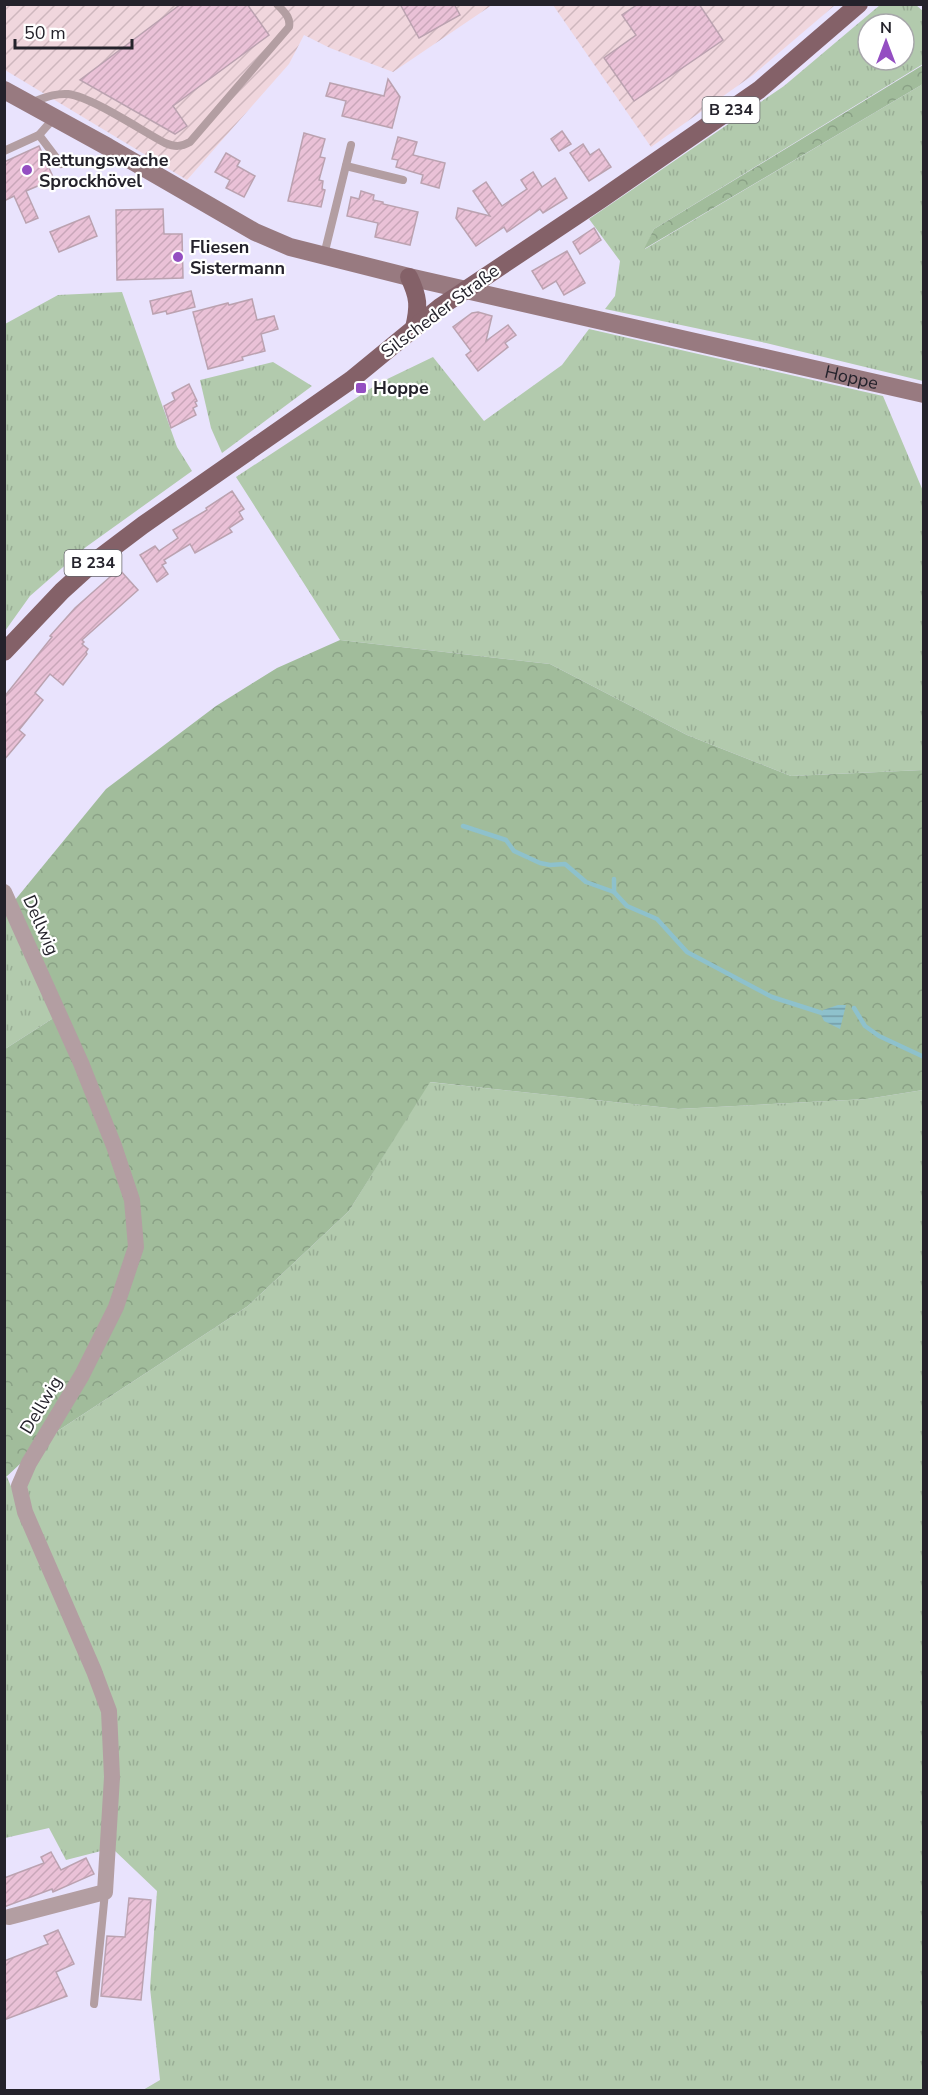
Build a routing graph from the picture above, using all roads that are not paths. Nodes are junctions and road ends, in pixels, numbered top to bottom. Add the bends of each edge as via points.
1 (277, 4) edge
2 (859, 4) edge
3 (4, 90) edge
4 (28, 103) junction
5 (55, 118) junction
6 (39, 135) junction
7 (351, 145) dead end
8 (4, 151) edge
9 (61, 164) dead end
10 (346, 166) junction
11 (403, 180) dead end
12 (324, 256) junction
13 (409, 277) junction
14 (465, 289) junction
15 (414, 328) junction
16 (924, 394) edge
17 (4, 652) edge
18 (4, 892) edge
19 (105, 1892) junction
20 (7, 1916) edge
21 (94, 2004) dead end

1 - 4 lane via 288,16 289,27 183,146 165,143 85,98 59,94
2 - 14 main road, Silscheder Straße / B 234 via 759,90
3 - 4 main road, Hoppe
4 - 5 main road, Hoppe
5 - 6 lane
5 - 12 main road, Hoppe via 255,232
6 - 8 lane
6 - 9 lane
7 - 10 lane
10 - 11 lane
10 - 12 lane
12 - 13 main road, Hoppe
13 - 14 main road, Hoppe
13 - 15 main road via 419,308
14 - 15 main road, Silscheder Straße / B 234
14 - 16 main road, Hoppe
15 - 17 main road, Silscheder Straße / B 234 via 351,380 94,562
18 - 19 street, Dellwig via 81,1063 132,1200 136,1246 117,1307 82,1375 28,1463 19,1486 25,1512 108,1711 112,1778
19 - 20 street
19 - 21 lane

